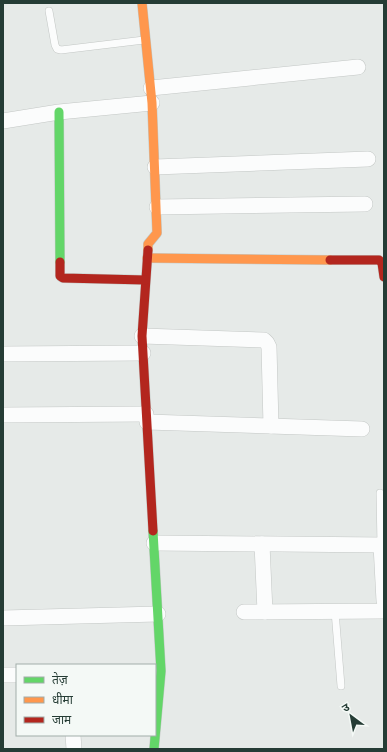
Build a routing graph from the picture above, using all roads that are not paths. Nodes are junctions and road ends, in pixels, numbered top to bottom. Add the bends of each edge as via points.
1 (142, 3) edge
2 (49, 11) dead end
3 (146, 40) junction
4 (358, 67) dead end
5 (151, 88) junction
6 (152, 104) junction
7 (59, 112) junction
8 (3, 121) edge
9 (368, 159) dead end
10 (155, 167) junction
11 (365, 204) dead end
12 (157, 207) junction
13 (147, 258) junction
14 (382, 259) edge
15 (384, 277) edge
16 (145, 280) junction
17 (142, 336) junction
18 (143, 353) junction
19 (3, 354) edge
20 (3, 415) edge
21 (147, 418) junction
22 (271, 426) junction
23 (362, 429) dead end
24 (380, 493) dead end
25 (154, 543) junction
26 (262, 544) junction
27 (382, 545) edge
28 (384, 601) edge
29 (384, 610) edge
30 (335, 611) junction
31 (244, 612) dead end
32 (265, 612) junction
33 (158, 614) junction
34 (3, 618) edge
35 (158, 671) edge
36 (3, 675) edge
37 (16, 675) edge
38 (341, 686) dead end
39 (156, 710) edge
40 (73, 736) edge
41 (155, 736) edge
42 (74, 749) edge
43 (154, 749) edge

1 - 3 street
2 - 3 lane via 55,45 61,50
3 - 5 street
4 - 5 street
5 - 6 street
6 - 7 street
6 - 10 street
7 - 8 street
7 - 16 street via 60,276
9 - 10 street
10 - 12 street
11 - 12 street
12 - 13 street via 157,233 148,244
13 - 14 street
13 - 16 street
14 - 15 street
16 - 17 street
17 - 18 street
17 - 22 street via 264,340 269,346
18 - 19 street
18 - 21 street
20 - 21 street
21 - 22 street
21 - 25 street
22 - 23 street
24 - 27 lane
25 - 26 street
25 - 33 street
26 - 27 street
26 - 32 street
27 - 28 street
29 - 30 street
30 - 32 street
30 - 38 lane
31 - 32 street
33 - 34 street
33 - 35 street
35 - 39 street
36 - 37 street
40 - 42 street
41 - 43 street

